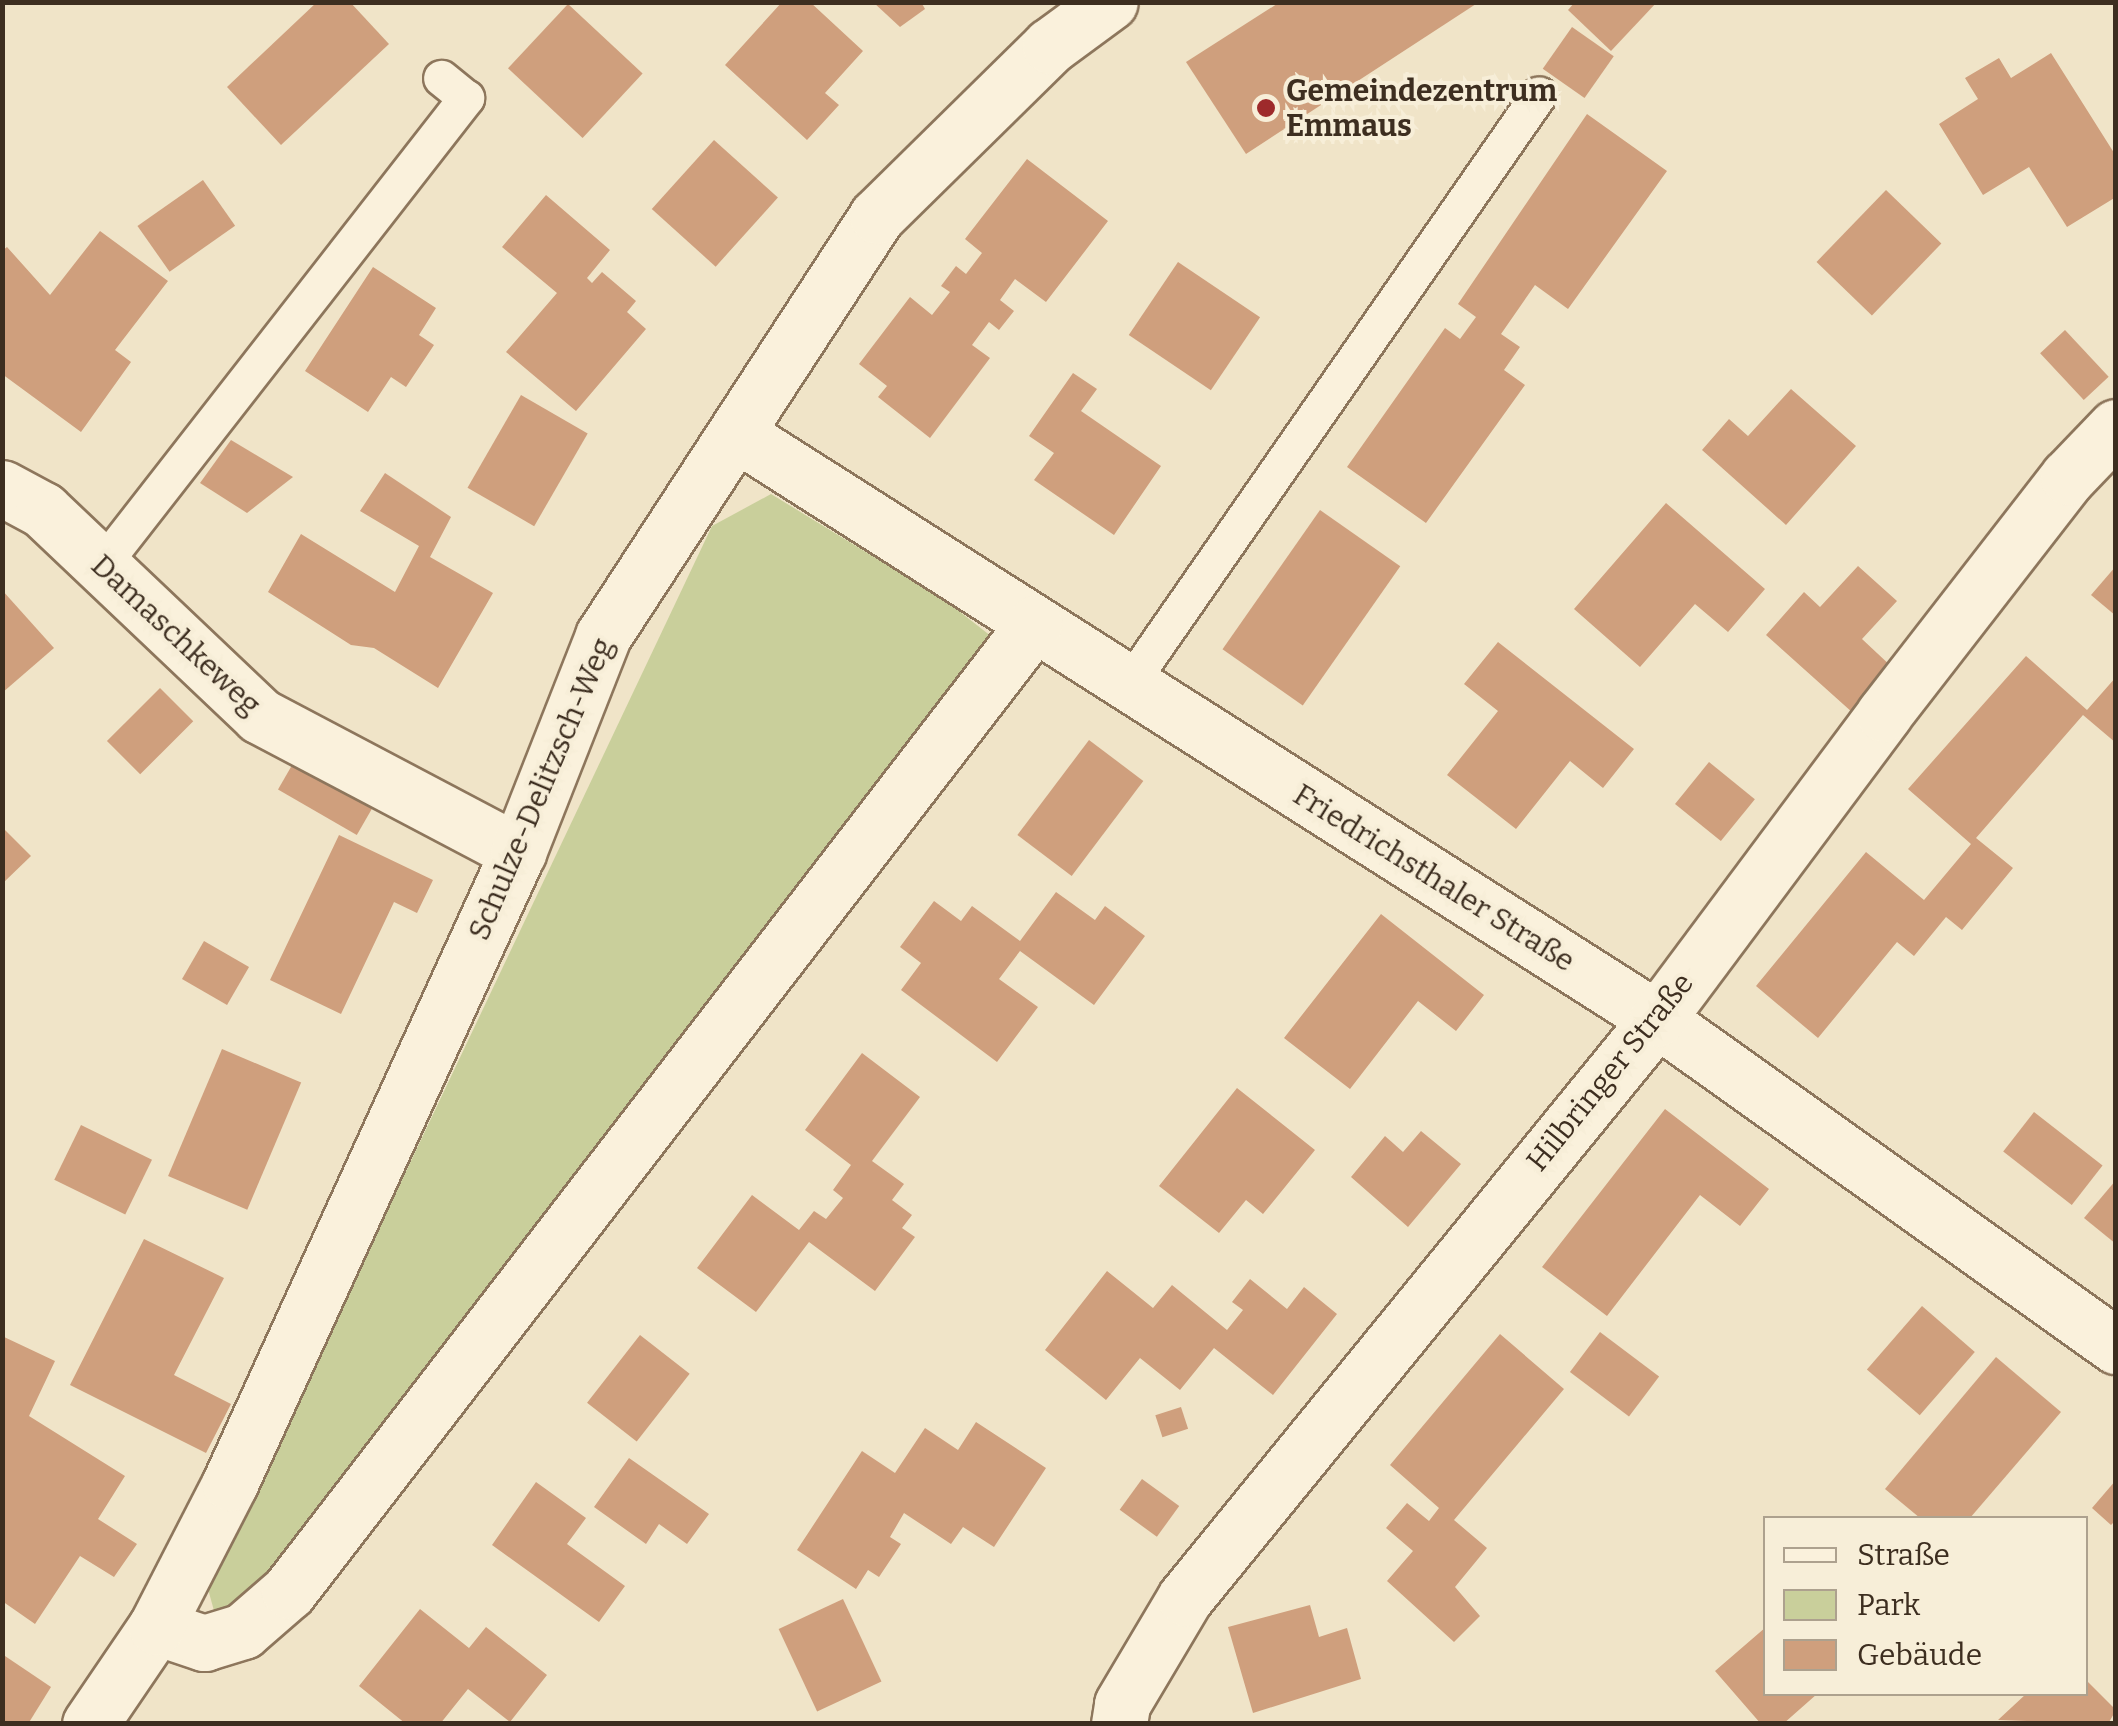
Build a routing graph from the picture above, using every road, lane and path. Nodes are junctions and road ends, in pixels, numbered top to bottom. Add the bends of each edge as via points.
1 (1110, 2) edge
2 (440, 78) dead end
3 (1539, 94) dead end
4 (2116, 427) edge
5 (737, 434) junction
6 (2, 488) edge
7 (101, 566) junction
8 (1034, 624) junction
9 (1129, 684) junction
10 (518, 852) junction
11 (1657, 1019) junction
12 (2116, 1346) edge
13 (156, 1627) junction
14 (90, 1724) edge
15 (1119, 1724) edge

1 - 5 street, Schulze-Delitzsch-Weg via 1050,46 878,216
2 - 7 lane via 466,98
3 - 9 lane
4 - 11 street, Hilbringer Straße via 2068,477 1884,714
5 - 8 street, Friedrichsthaler Straße
5 - 10 street, Schulze-Delitzsch-Weg via 604,636
6 - 7 street, Damaschkeweg via 43,510
7 - 10 street, Damaschkeweg via 260,716
8 - 9 street, Friedrichsthaler Straße
8 - 13 street via 289,1591 244,1631 204,1643
9 - 11 street, Friedrichsthaler Straße
10 - 13 street, Schulze-Delitzsch-Weg via 230,1483
11 - 12 street, Friedrichsthaler Straße
11 - 15 street, Hilbringer Straße via 1186,1598 1122,1704
13 - 14 street, Schulze-Delitzsch-Weg

